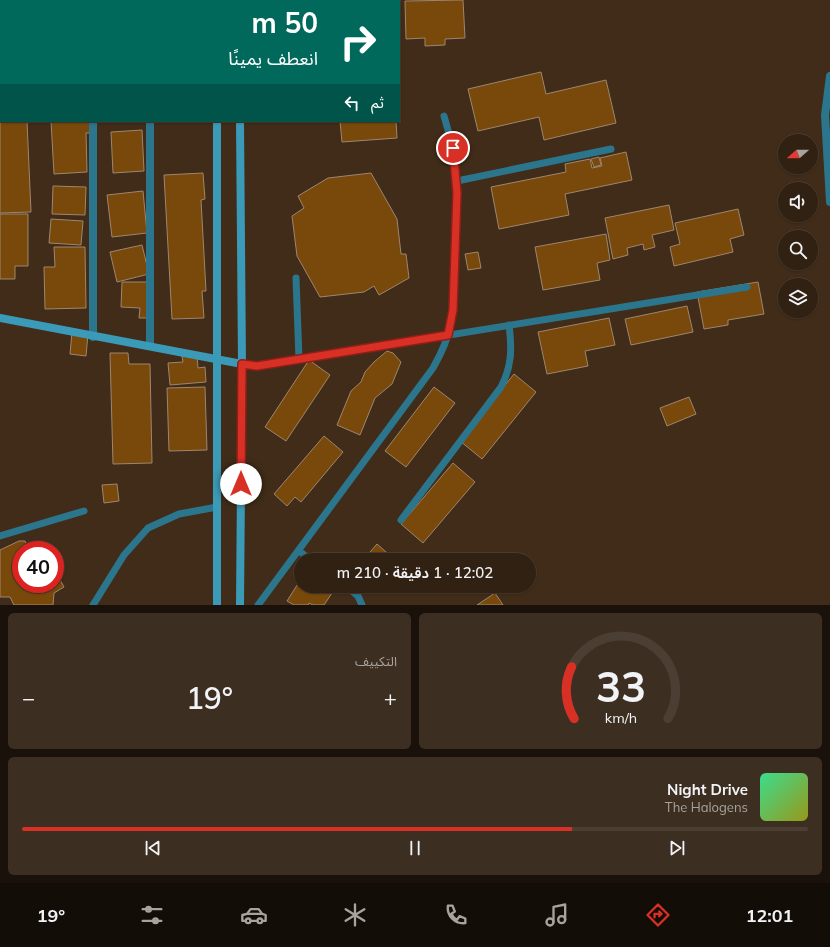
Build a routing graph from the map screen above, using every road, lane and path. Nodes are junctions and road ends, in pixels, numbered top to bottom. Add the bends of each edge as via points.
1 (830, 76) edge
2 (444, 116) dead end
3 (93, 122) edge
4 (150, 122) edge
5 (217, 122) edge
6 (240, 122) edge
7 (611, 149) dead end
8 (457, 181) junction
9 (830, 202) edge
10 (296, 278) dead end
11 (747, 287) dead end
12 (0, 318) edge
13 (509, 326) junction
14 (448, 335) junction
15 (93, 337) junction
16 (150, 346) junction
17 (299, 359) junction
18 (217, 360) junction
19 (242, 364) junction
20 (217, 507) junction
21 (84, 511) dead end
22 (401, 520) dead end
23 (0, 536) edge
24 (299, 551) junction
25 (302, 553) edge
26 (354, 593) edge
27 (93, 605) edge
28 (217, 605) edge
29 (240, 605) edge
30 (258, 605) edge
31 (362, 605) edge

1 - 9 street via 825,115
2 - 8 lane via 453,148
3 - 15 street
4 - 16 street
5 - 18 street
6 - 19 street
7 - 8 lane
8 - 14 lane via 453,310
10 - 17 lane
11 - 13 lane
12 - 15 street
13 - 14 lane
13 - 22 lane via 511,356 501,387
14 - 17 lane
14 - 24 lane via 434,368
15 - 16 street
16 - 18 street
17 - 19 lane via 257,366
18 - 19 street
18 - 20 street
19 - 29 street
20 - 27 lane via 179,514 148,528 124,554
20 - 28 street
21 - 23 lane
24 - 25 lane
24 - 30 lane
26 - 31 lane

